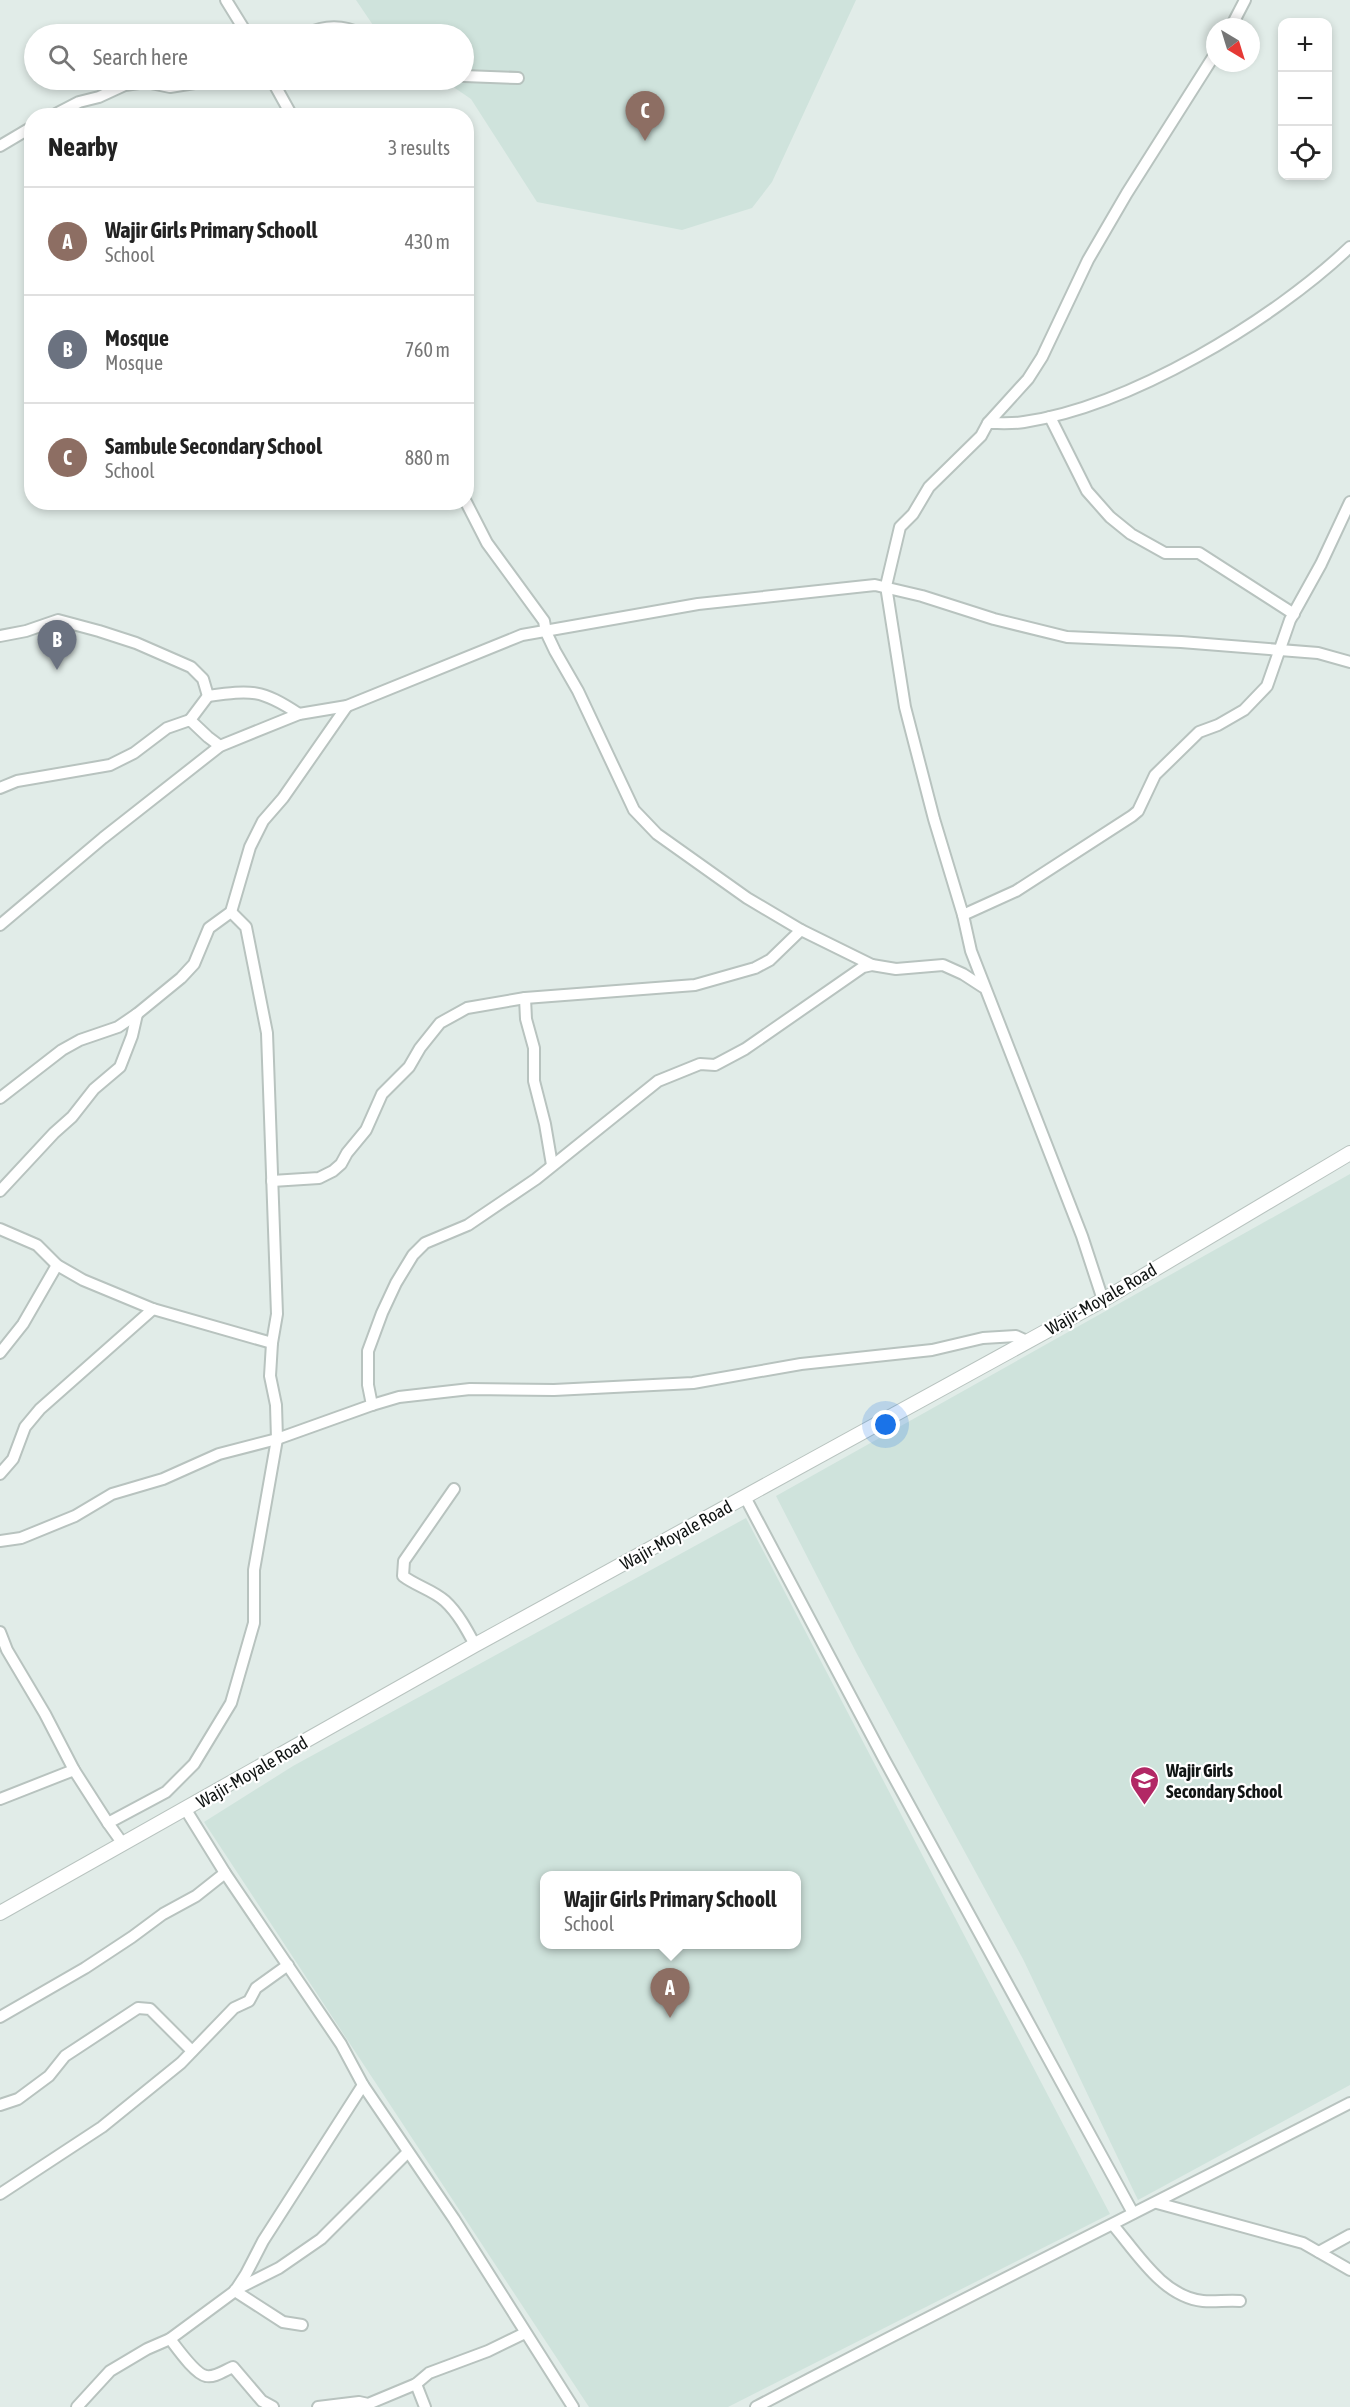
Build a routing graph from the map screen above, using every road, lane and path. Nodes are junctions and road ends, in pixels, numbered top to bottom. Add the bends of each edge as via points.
1 (226, 0) edge
2 (1245, 0) edge
3 (1236, 18) edge
4 (241, 24) edge
5 (1206, 68) edge
6 (474, 76) edge
7 (518, 78) dead end
8 (114, 90) edge
9 (278, 90) edge
10 (67, 108) edge
11 (288, 108) edge
12 (24, 132) edge
13 (0, 147) edge
14 (1350, 248) edge
15 (1050, 417) junction
16 (988, 423) junction
17 (1350, 502) edge
18 (470, 510) edge
19 (886, 586) junction
20 (1294, 614) junction
21 (546, 632) junction
22 (0, 636) edge
23 (1281, 650) junction
24 (1350, 662) edge
25 (208, 696) junction
26 (347, 706) junction
27 (299, 714) junction
28 (190, 720) junction
29 (220, 746) junction
30 (0, 788) edge
31 (231, 912) junction
32 (963, 915) junction
33 (0, 925) edge
34 (801, 930) junction
35 (872, 965) junction
36 (983, 987) junction
37 (525, 998) junction
38 (137, 1014) junction
39 (0, 1098) edge
40 (1350, 1153) edge
41 (552, 1165) junction
42 (272, 1181) junction
43 (0, 1191) edge
44 (0, 1229) edge
45 (57, 1265) junction
46 (1103, 1300) junction
47 (153, 1309) junction
48 (1027, 1341) junction
49 (272, 1343) junction
50 (0, 1353) edge
51 (372, 1405) junction
52 (277, 1439) junction
53 (0, 1474) edge
54 (454, 1489) dead end
55 (745, 1497) junction
56 (0, 1541) edge
57 (0, 1632) edge
58 (475, 1645) junction
59 (74, 1770) junction
60 (0, 1799) edge
61 (186, 1810) junction
62 (108, 1823) junction
63 (123, 1844) junction
64 (225, 1873) junction
65 (0, 1913) edge
66 (288, 1965) junction
67 (0, 2017) edge
68 (192, 2051) junction
69 (363, 2085) junction
70 (1350, 2103) edge
71 (0, 2105) edge
72 (407, 2153) junction
73 (0, 2194) edge
74 (1157, 2203) junction
75 (1133, 2213) junction
76 (1113, 2225) junction
77 (1350, 2235) edge
78 (1319, 2252) junction
79 (1350, 2270) edge
80 (235, 2291) junction
81 (1240, 2301) dead end
82 (302, 2325) dead end
83 (525, 2333) junction
84 (170, 2339) junction
85 (416, 2384) junction
86 (367, 2406) edge
87 (77, 2407) edge
88 (273, 2407) edge
89 (318, 2407) edge
90 (425, 2407) edge
91 (573, 2407) edge
92 (756, 2407) edge

1 - 4 street
2 - 3 street
5 - 16 street via 1099,241 1042,357 1028,379
6 - 7 street
8 - 10 street
9 - 11 street
12 - 13 street
14 - 15 street via 1310,282 1226,340 1144,384
15 - 16 street via 1021,423
15 - 20 street via 1087,491 1131,534 1165,553 1199,553
16 - 19 street via 981,436 929,487 900,527
17 - 20 street
18 - 21 street via 487,543 542,617
19 - 21 street via 698,604
19 - 23 street via 1067,637
19 - 32 street via 906,707
20 - 23 street
21 - 26 street via 522,635 486,648
21 - 34 street via 634,810 657,834 747,898
22 - 25 street via 58,620 99,631 191,667 203,679
23 - 24 street via 1318,653
23 - 32 street via 1267,686 1244,710 1198,732 1155,775 1138,811 1016,891
25 - 27 street via 243,691 272,696
25 - 28 street
26 - 27 street
26 - 31 street via 263,821 250,847
27 - 29 street
28 - 29 street
28 - 30 street via 167,728 134,753 110,765 17,781
29 - 33 street via 112,830
31 - 38 street via 209,928 194,964
31 - 42 street via 246,927 267,1033
32 - 36 street
34 - 35 street
34 - 37 street via 770,960 755,968 695,985
35 - 36 street via 896,969 943,966
35 - 41 street via 855,970 745,1049 715,1065 700,1064 658,1081
36 - 46 street via 1078,1225
37 - 41 street via 534,1048 534,1081
37 - 42 street via 466,1008 440,1023 409,1067 382,1094 366,1130 341,1164 319,1178
38 - 39 street via 118,1027 62,1050
38 - 43 street via 120,1067 94,1089
40 - 46 main road, Wajir-Moyale Road
41 - 51 street via 468,1225 425,1243 414,1255 382,1313 368,1351
42 - 49 street via 277,1314
44 - 45 street via 37,1245
45 - 47 street
45 - 50 street via 23,1324
46 - 48 main road, Wajir-Moyale Road
47 - 49 street
47 - 53 street via 40,1409 26,1427 13,1459
48 - 51 street via 1016,1336 983,1338 932,1350 801,1364 693,1383 470,1389 399,1397
48 - 55 main road, Wajir-Moyale Road
49 - 52 street via 270,1376
51 - 52 street
52 - 56 street via 219,1454 162,1479 112,1494 75,1516 21,1538
52 - 62 street via 254,1570 254,1623 231,1703 194,1764 166,1792
54 - 58 street via 404,1561 402,1571 409,1581 445,1601
55 - 58 main road, Wajir-Moyale Road
55 - 75 street
57 - 59 street
58 - 61 main road, Wajir-Moyale Road
59 - 60 street
59 - 62 street
61 - 63 main road, Wajir-Moyale Road
61 - 64 street
62 - 63 street
63 - 65 main road, Wajir-Moyale Road
64 - 66 street
64 - 67 street via 85,1968
66 - 68 street via 256,1988 249,2001 234,2008
66 - 69 street via 341,2044
68 - 71 street via 150,2009 138,2008 65,2056 49,2076 18,2099
68 - 73 street via 102,2127
69 - 72 street
69 - 80 street
70 - 74 street
72 - 80 street via 321,2239 279,2268
72 - 83 street via 454,2219
74 - 75 street
74 - 78 street via 1303,2243
75 - 76 street
76 - 81 street via 1173,2292 1204,2301
76 - 92 street via 1045,2256
77 - 78 street
78 - 79 street
80 - 82 street via 283,2322
80 - 84 street
83 - 85 street via 429,2373
83 - 91 street
84 - 87 street via 110,2371
84 - 88 street via 205,2376 233,2367 262,2401
85 - 86 street
85 - 90 street
86 - 89 street via 359,2402

